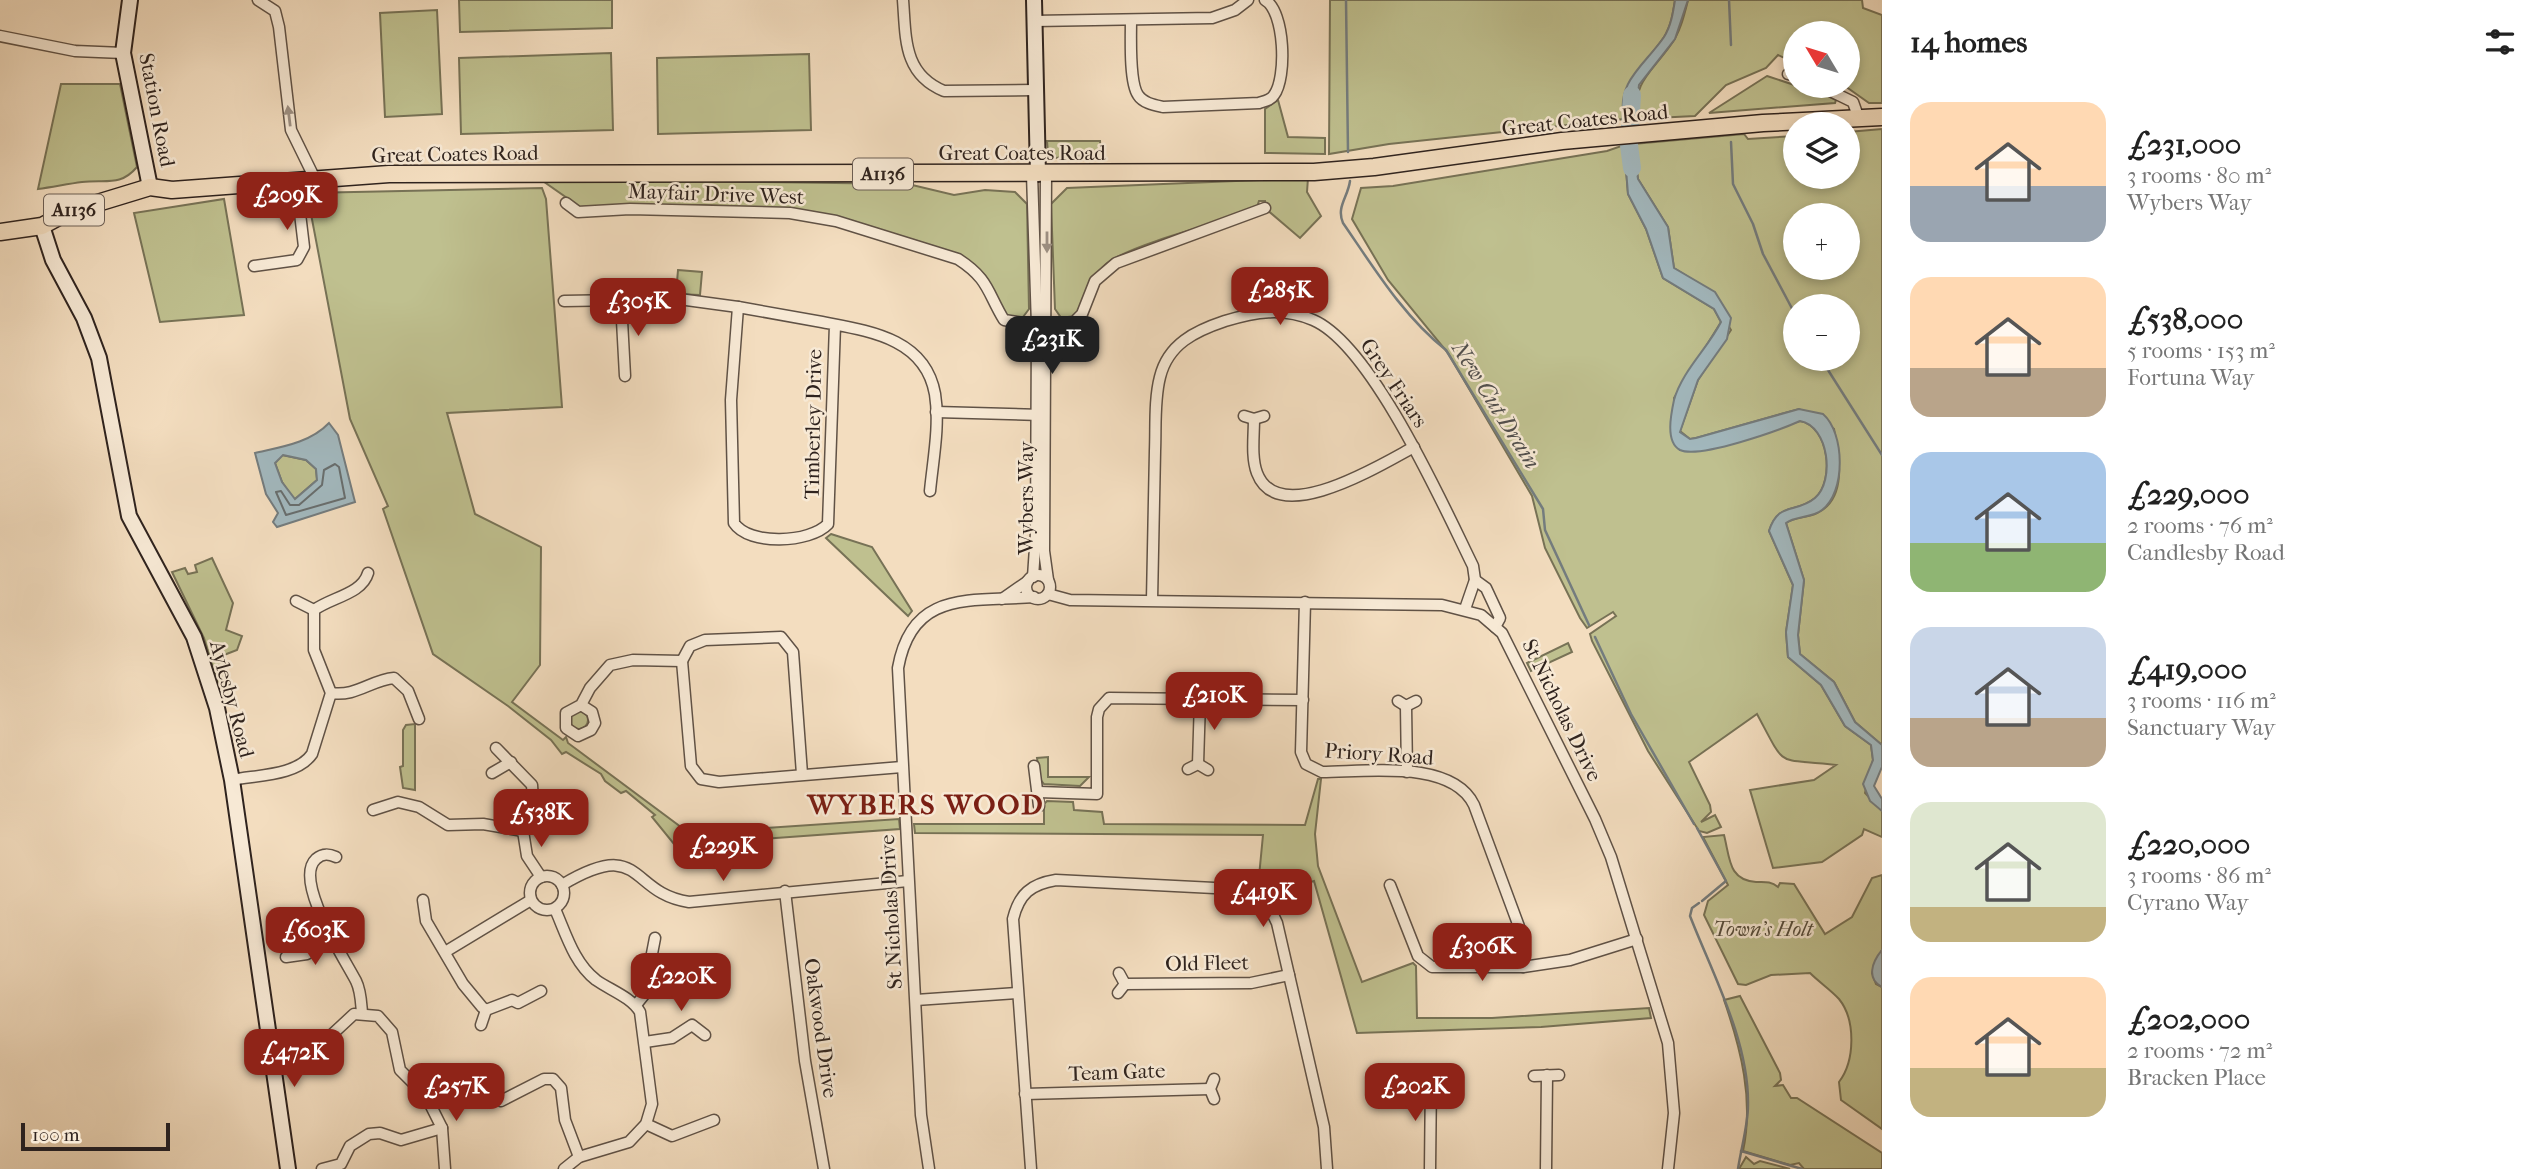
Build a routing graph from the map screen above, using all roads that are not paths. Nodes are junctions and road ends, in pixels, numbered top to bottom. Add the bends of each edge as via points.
1 (130, 0) edge
2 (258, 0) edge
3 (279, 0) edge
4 (903, 0) edge
5 (1034, 0) edge
6 (1248, 0) edge
7 (1265, 0) edge
8 (275, 11) junction
9 (1130, 20) junction
10 (1034, 21) junction
11 (0, 36) edge
12 (123, 53) junction
13 (1035, 90) junction
14 (1845, 98) edge
15 (1856, 112) edge
16 (1882, 117) edge
17 (1860, 120) edge
18 (1783, 122) edge
19 (1039, 174) junction
20 (315, 179) junction
21 (296, 180) junction
22 (150, 187) junction
23 (566, 203) dead end
24 (1265, 208) dead end
25 (42, 226) junction
26 (0, 232) edge
27 (254, 266) dead end
28 (564, 301) dead end
29 (621, 302) junction
30 (738, 307) junction
31 (1042, 324) junction
32 (835, 325) junction
33 (625, 376) dead end
34 (936, 412) junction
35 (1041, 415) junction
36 (1254, 417) dead end
37 (1414, 447) junction
38 (930, 491) dead end
39 (368, 573) dead end
40 (1031, 579) junction
41 (1475, 579) junction
42 (1048, 580) junction
43 (1048, 594) junction
44 (1034, 597) junction
45 (1001, 600) junction
46 (1152, 600) junction
47 (296, 601) dead end
48 (1305, 602) junction
49 (1465, 609) junction
50 (314, 610) junction
51 (1495, 626) junction
52 (682, 661) junction
53 (331, 693) junction
54 (1200, 700) junction
55 (1303, 700) junction
56 (1407, 703) dead end
57 (581, 705) dead end
58 (419, 719) dead end
59 (496, 748) dead end
60 (511, 762) junction
61 (1198, 764) junction
62 (1034, 766) dead end
63 (902, 767) junction
64 (1188, 769) dead end
65 (1208, 770) dead end
66 (1407, 772) junction
67 (492, 773) dead end
68 (802, 774) junction
69 (232, 780) junction
70 (1039, 792) junction
71 (1039, 806) dead end
72 (373, 810) dead end
73 (523, 831) junction
74 (336, 857) dead end
75 (541, 877) junction
76 (908, 881) junction
77 (562, 885) junction
78 (1390, 885) dead end
79 (785, 891) junction
80 (423, 900) dead end
81 (531, 901) junction
82 (555, 909) junction
83 (331, 937) junction
84 (655, 938) dead end
85 (1637, 939) junction
86 (445, 953) junction
87 (286, 957) dead end
88 (1523, 967) junction
89 (1119, 974) dead end
90 (1289, 975) junction
91 (541, 991) dead end
92 (1017, 993) junction
93 (916, 1000) junction
94 (636, 1005) junction
95 (486, 1010) junction
96 (362, 1013) junction
97 (481, 1025) dead end
98 (705, 1035) dead end
99 (645, 1042) junction
100 (271, 1051) junction
101 (1442, 1073) dead end
102 (1418, 1074) dead end
103 (1547, 1075) junction
104 (1559, 1075) dead end
105 (1534, 1076) dead end
106 (1430, 1077) junction
107 (1213, 1089) dead end
108 (1025, 1094) junction
109 (501, 1101) dead end
110 (714, 1120) dead end
111 (646, 1124) junction
112 (442, 1128) junction
113 (579, 1157) junction
114 (288, 1169) edge
115 (322, 1169) edge
116 (445, 1169) edge
117 (564, 1169) edge
118 (824, 1169) edge
119 (929, 1169) edge
120 (1031, 1169) edge
121 (1327, 1169) edge
122 (1430, 1169) edge
123 (1546, 1169) edge
124 (1668, 1169) edge

1 - 12 street, Station Road
2 - 8 street
3 - 8 street
4 - 13 street via 908,55 931,86 944,91
5 - 10 street
6 - 9 street via 1212,18
7 - 9 street via 1280,19 1281,80 1273,96 1259,103 1148,104 1138,95 1134,82
20 -> 8 street via 291,130
9 - 10 street
10 - 13 street
11 - 12 street via 88,52
12 - 22 street, Station Road
13 - 19 street
14 - 15 street via 1853,102
16 - 17 main road, Great Coates Road / A1136
18 - 19 main road, Great Coates Road / A1136 via 1615,136 1348,170
19 - 20 main road, Great Coates Road / A1136 via 388,174
19 - 31 street, Wybers Way
20 - 21 main road, Great Coates Road / A1136
21 - 22 main road, Great Coates Road / A1136 via 172,190
21 - 27 street via 304,247 297,260
22 - 25 main road, Great Coates Road / A1136 via 68,212
23 - 31 street, Mayfair Drive West via 578,212 790,213 836,221 958,259 975,270 1004,320
24 - 31 street via 1116,263 1095,281 1083,314 1074,322
25 - 26 main road, Great Coates Road / A1136
25 - 69 street, Aylesby Road via 52,260 84,318 99,358 129,516 194,637 217,708
28 - 29 street
29 - 30 street via 679,299
29 - 33 street
30 - 32 street, Timberley Drive
30 - 32 street, Timberley Drive via 731,400 734,523 739,531 757,538 812,536 828,524
31 - 35 street, Wybers Way
32 - 34 street, Timberley Drive via 885,335 907,349 932,380
34 - 35 street
34 - 38 street, Timberley Drive
35 - 40 street, Wybers Way
35 - 42 street, Wybers Way
36 - 37 street via 1257,475 1265,486 1283,495 1320,491
37 - 41 street, Grey Friars via 1473,566
37 - 46 street, Grey Friars via 1346,346 1313,320 1262,311 1196,331 1172,352 1158,388
39 - 50 street via 354,592 330,598
40 - 42 street via 1041,575
40 - 44 street via 1027,590
40 - 45 street
41 - 49 street
41 - 51 street, Grey Friars via 1486,588 1500,618
42 - 43 street
43 - 44 street
43 - 46 street, St Nicholas Drive via 1070,600
44 - 45 street, St Nicholas Drive
45 - 63 street, St Nicholas Drive via 959,600 944,605 920,618 905,639 898,668
46 - 48 street, St Nicholas Drive
47 - 50 street
48 - 49 street, St Nicholas Drive via 1431,604
48 - 55 street, Priory Road
49 - 51 street, St Nicholas Drive
50 - 53 street via 314,650
51 - 85 street, St Nicholas Drive via 1513,652 1595,819
52 - 57 street via 617,662 604,670
52 - 68 street via 690,757 701,779 719,782
52 - 68 street via 690,646 705,640 775,636 788,642 793,652
53 - 58 street via 350,694 394,678 408,691
53 - 69 street via 318,740 306,762
54 - 55 street
54 - 61 street
54 - 70 street via 1109,698 1097,717 1097,794
55 - 66 street, Priory Road via 1301,752 1310,768 1322,772
56 - 66 street
59 - 60 street
60 - 67 street
60 - 73 street via 534,792
61 - 64 street
61 - 65 street
62 - 70 street
63 - 68 street
63 - 76 street, St Nicholas Drive
66 - 88 street, Priory Road via 1441,777 1470,796 1521,932
69 - 100 street, Aylesby Road
70 - 71 street
72 - 73 street via 398,802 419,807 448,825 483,824
73 - 75 street via 527,856
74 - 83 street via 319,857 308,877
75 - 77 street via 553,877
75 - 81 street via 530,889
76 - 79 street
76 - 93 street, St Nicholas Drive
77 - 79 street via 593,868 611,865 635,871 681,901
77 - 82 street via 564,897
78 - 88 street via 1424,963 1432,967
79 - 118 street, Oakwood Drive via 805,1061
80 - 86 street via 426,921
81 - 82 street via 542,910
81 - 86 street
82 - 94 street via 582,966
83 - 87 street via 307,954
83 - 96 street via 357,983
84 - 94 street via 644,995
85 - 88 street via 1570,960
85 - 124 street, St Nicholas Drive via 1668,1043 1674,1113
86 - 95 street via 472,998
89 - 90 street, Old Fleet via 1122,988 1251,983
90 - 92 street via 1277,923 1255,892 1056,880 1038,883 1017,904 1013,919
90 - 121 street via 1324,1127
91 - 95 street via 518,1003 506,1002
92 - 93 street
92 - 108 street
93 - 119 street, St Nicholas Drive via 920,1115
94 - 99 street
95 - 97 street
96 - 100 street via 346,1018 326,1040
96 - 112 street via 378,1016 389,1026 400,1070 429,1101
98 - 99 street via 692,1025 672,1038
99 - 111 street via 652,1104
100 - 114 street, Aylesby Road
101 - 106 street
102 - 106 street
103 - 104 street
103 - 105 street
103 - 123 street
106 - 122 street
107 - 108 street, Team Gate
108 - 120 street
109 - 113 street via 549,1078 558,1083
110 - 111 street via 672,1136
111 - 113 street via 629,1142
112 - 115 street via 401,1140 369,1134 350,1146 341,1164
112 - 116 street
113 - 117 street

